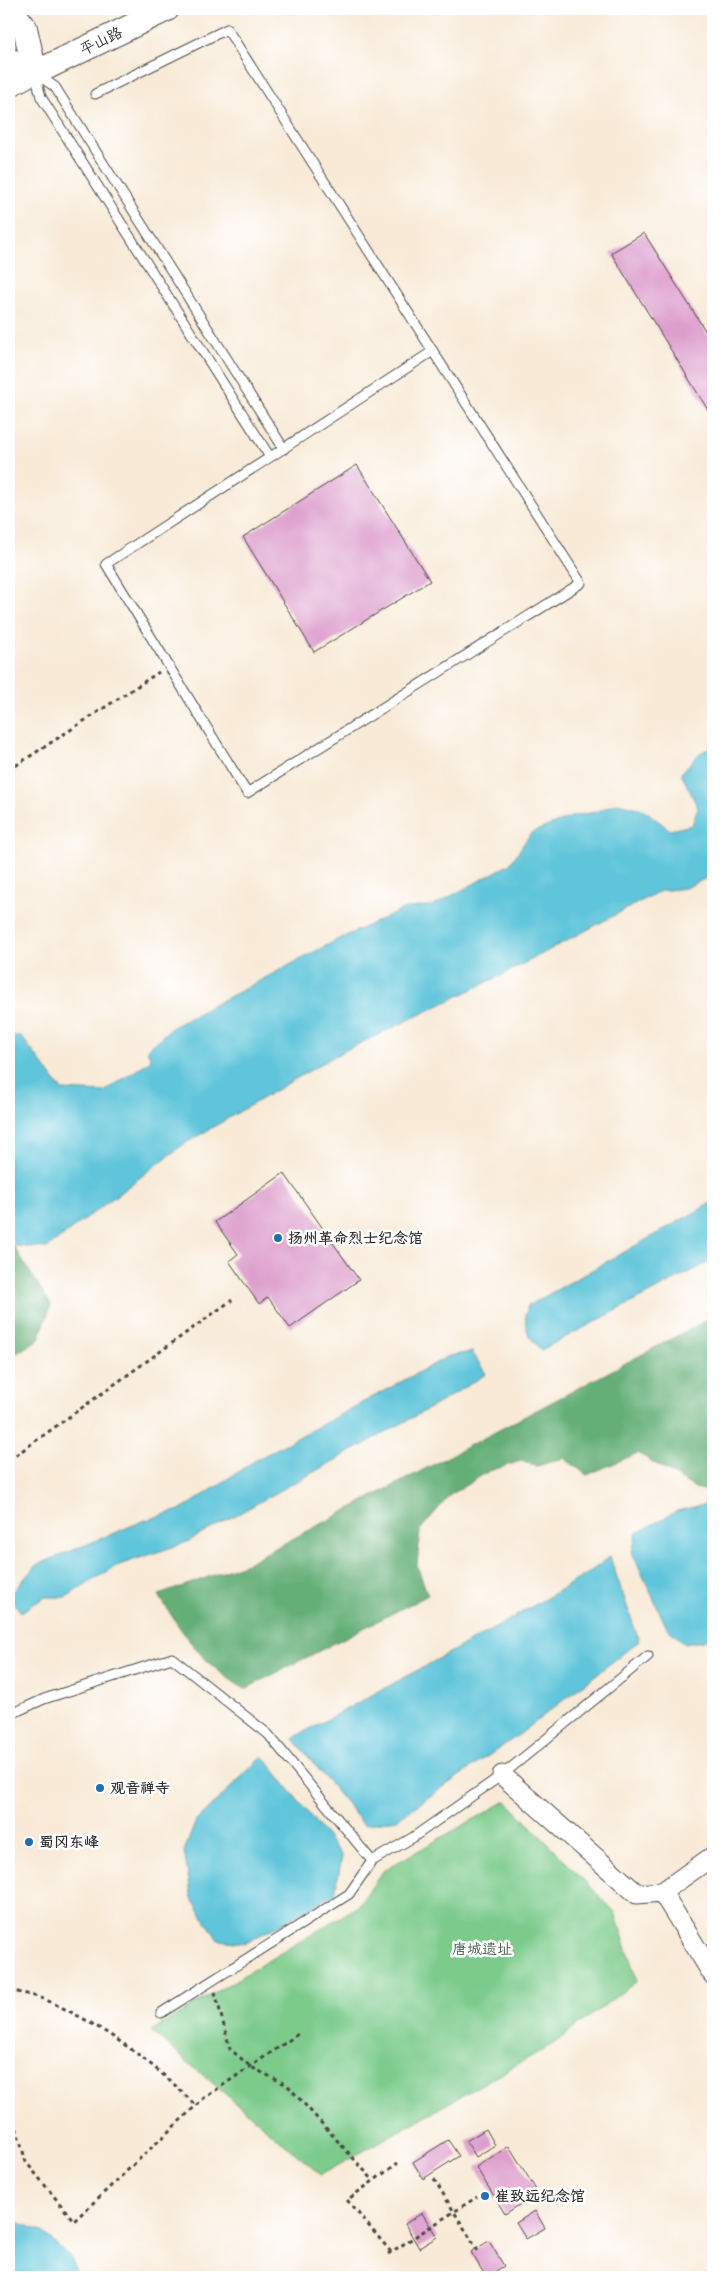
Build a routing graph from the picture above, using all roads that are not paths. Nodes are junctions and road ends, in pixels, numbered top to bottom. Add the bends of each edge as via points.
1 (11, 9) edge
2 (167, 9) edge
3 (9, 60) edge
4 (35, 73) junction
5 (9, 88) edge
6 (95, 94) dead end
7 (433, 351) junction
8 (284, 449) junction
9 (270, 457) junction
10 (648, 1656) dead end
11 (9, 1716) edge
12 (502, 1775) junction
13 (713, 1856) edge
14 (372, 1861) junction
15 (662, 1892) junction
16 (713, 1975) edge
17 (161, 2013) dead end

1 - 4 street via 25,28
2 - 4 street, 平山路
3 - 4 street
4 - 5 street
4 - 8 lane via 55,87
4 - 9 lane via 41,97
6 - 7 lane via 227,29
7 - 8 lane
7 - 9 lane via 580,583 247,792 106,564
8 - 9 lane
10 - 12 lane
11 - 14 lane via 44,1699 172,1658 268,1734
12 - 14 lane via 412,1838
12 - 15 street via 637,1894
13 - 15 street
14 - 17 lane via 349,1894
15 - 16 street

